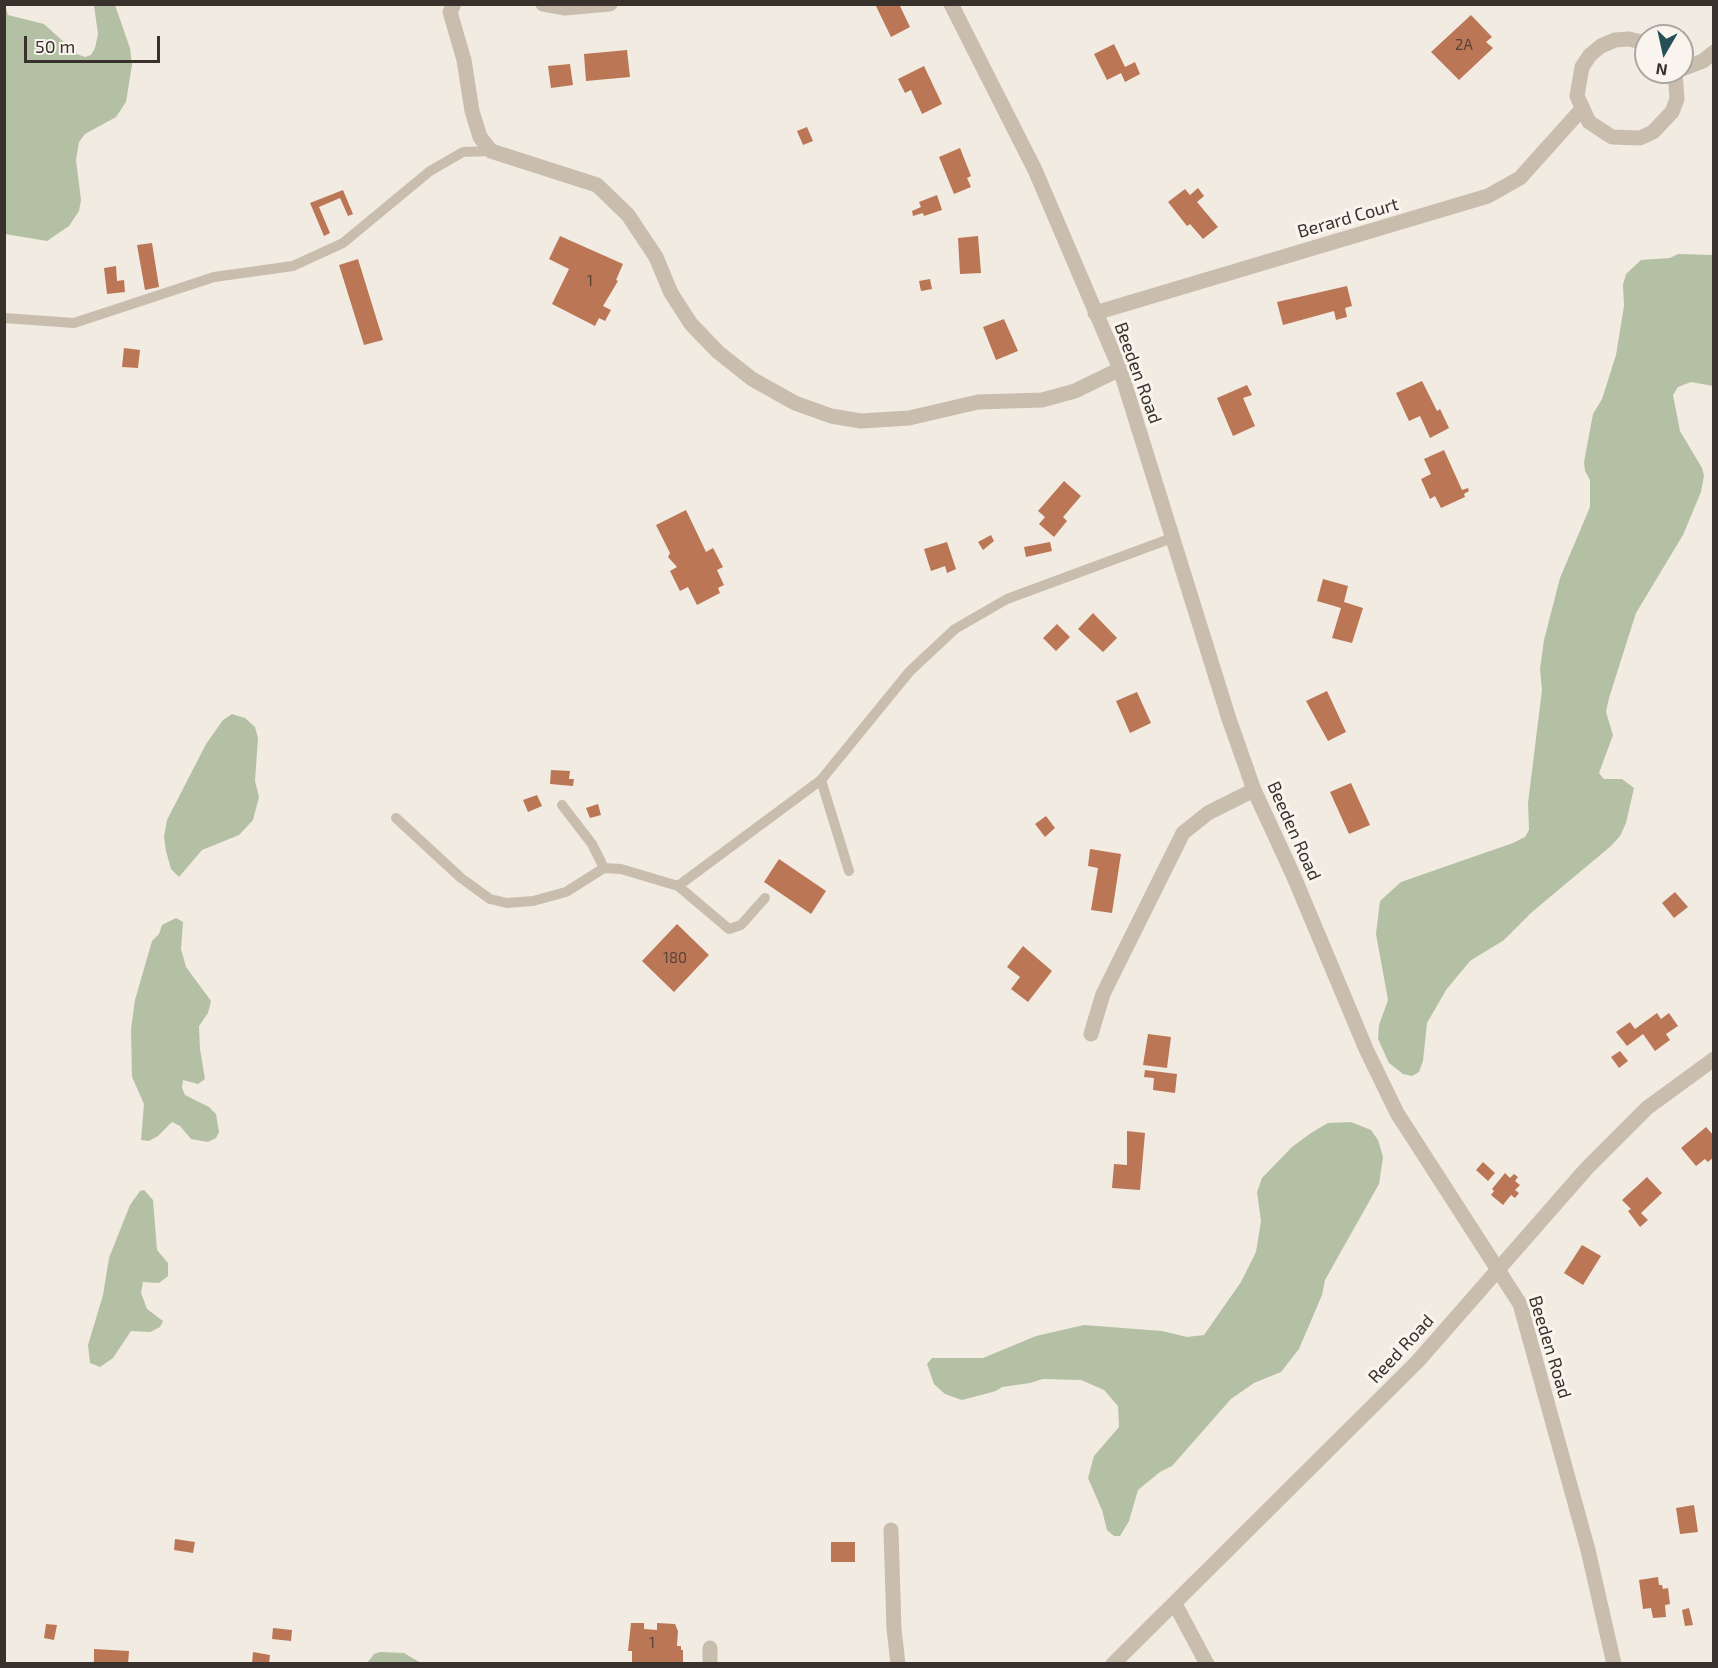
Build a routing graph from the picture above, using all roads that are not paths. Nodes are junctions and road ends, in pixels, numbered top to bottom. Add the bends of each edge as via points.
1 (454, 4) edge
2 (543, 4) edge
3 (610, 4) edge
4 (951, 4) edge
5 (1634, 40) edge
6 (1713, 52) edge
7 (1694, 64) edge
8 (1676, 84) edge
9 (1581, 110) junction
10 (491, 151) junction
11 (1095, 312) junction
12 (4, 318) edge
13 (1120, 369) junction
14 (1172, 538) junction
15 (821, 780) junction
16 (1254, 790) junction
17 (562, 805) dead end
18 (396, 818) dead end
19 (604, 868) junction
20 (849, 871) dead end
21 (678, 885) junction
22 (765, 898) dead end
23 (1091, 1034) dead end
24 (1713, 1059) edge
25 (1498, 1269) junction
26 (891, 1530) dead end
27 (1175, 1604) junction
28 (898, 1664) edge
29 (1113, 1664) edge
30 (1208, 1664) edge
31 (1614, 1664) edge

1 - 10 street via 450,12 464,60 472,111 480,137
2 - 3 street via 565,8
4 - 11 street, Beeden Road via 1035,170
5 - 9 street via 1615,40 1590,55 1577,81
6 - 7 street
8 - 9 street via 1677,99 1672,112 1658,128 1640,138 1612,137 1589,122
9 - 11 street, Berard Court via 1520,178 1488,196
10 - 12 lane via 463,153 430,171 343,243 293,266 214,277 74,323
10 - 13 street via 597,185 634,223 691,324 718,352 752,379 831,416 861,421 909,418 978,402 1042,400
11 - 13 street, Beeden Road
13 - 14 street, Beeden Road
14 - 15 lane via 1007,599 955,628 910,671
14 - 16 street, Beeden Road
15 - 20 lane
15 - 21 lane
16 - 23 street via 1208,813 1183,833 1103,994
16 - 25 street, Beeden Road via 1397,1113
17 - 19 lane via 592,844
18 - 19 lane via 461,878 490,899 533,902 566,892
19 - 21 lane
21 - 22 lane via 729,928 741,925
24 - 25 street, Reed Road via 1647,1108
25 - 27 street, Reed Road via 1419,1361
25 - 31 street, Beeden Road via 1520,1304 1588,1550
26 - 28 street
27 - 29 street, Reed Road
27 - 30 street

